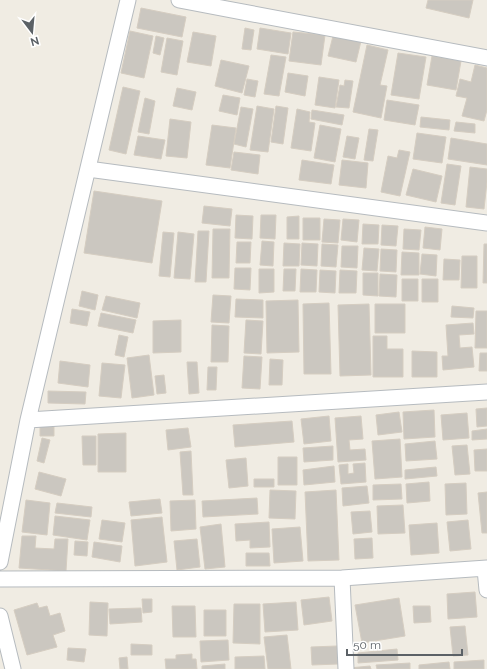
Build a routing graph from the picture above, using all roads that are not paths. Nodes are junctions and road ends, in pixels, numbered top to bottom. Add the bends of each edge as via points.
1 (128, 0) edge
2 (179, 0) edge
3 (487, 58) edge
4 (88, 169) junction
5 (487, 223) edge
6 (487, 392) edge
7 (28, 420) junction
8 (4, 527) edge
9 (0, 562) edge
10 (486, 569) edge
11 (342, 578) junction
12 (0, 580) edge
13 (487, 590) edge
14 (0, 616) edge
15 (13, 669) edge
16 (346, 669) edge

1 - 4 street
2 - 3 street
4 - 5 street
4 - 7 street
6 - 7 street
7 - 8 street
8 - 9 street
10 - 11 street
10 - 13 street
11 - 12 street
11 - 16 street
14 - 15 street

